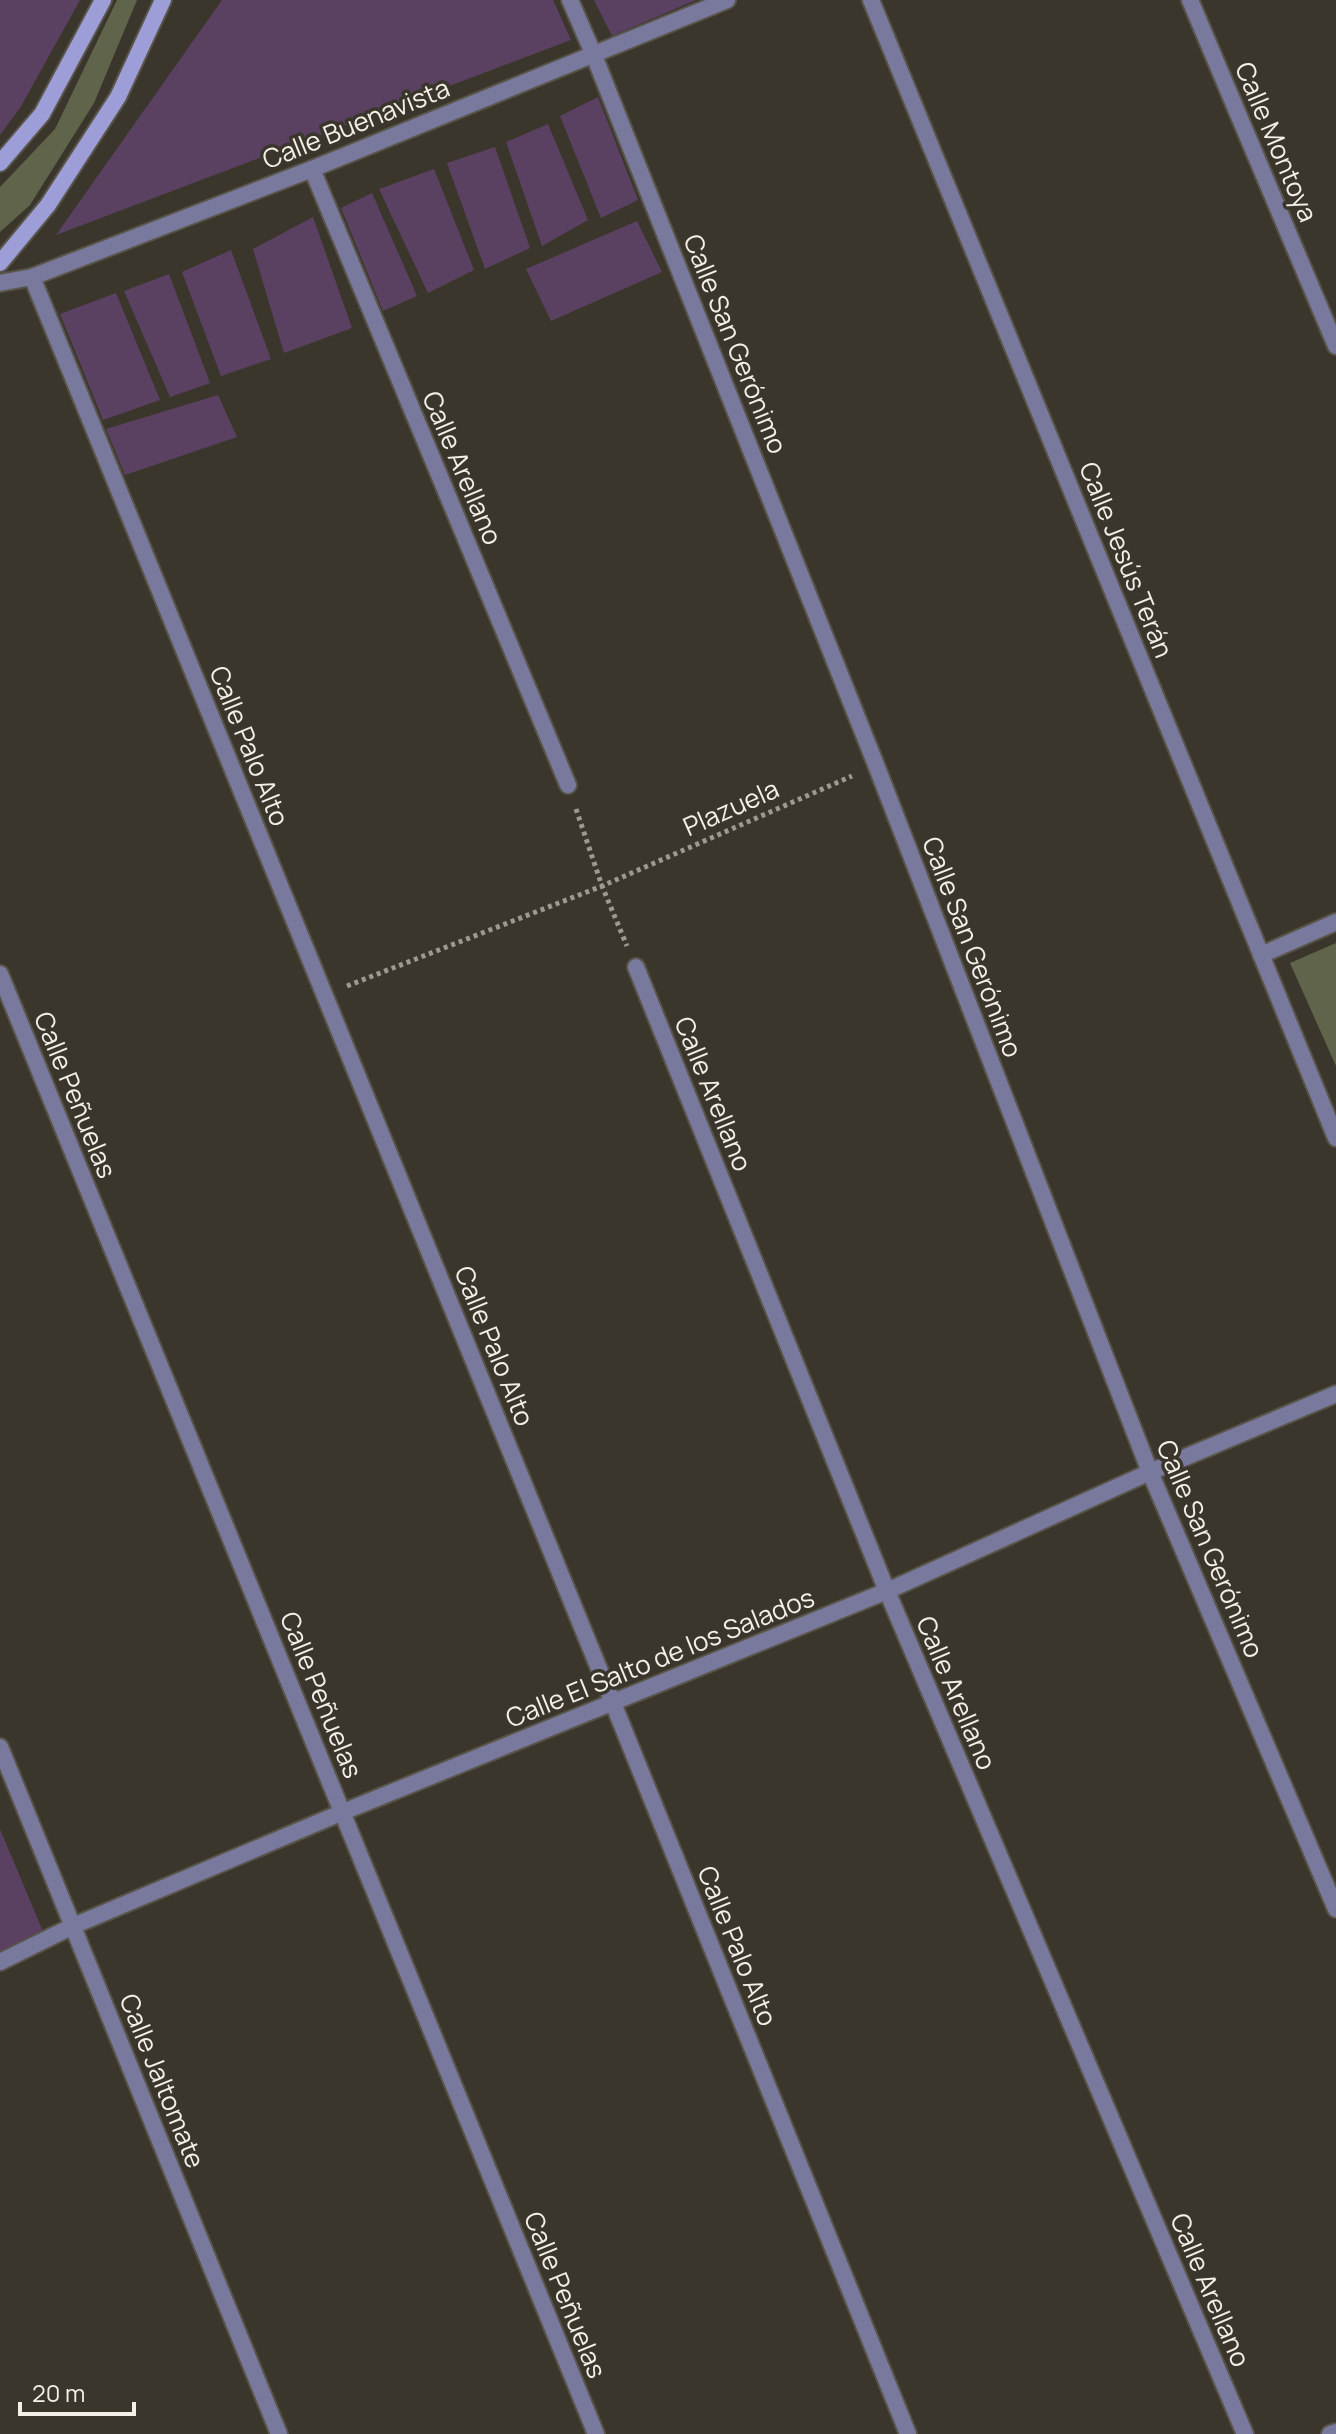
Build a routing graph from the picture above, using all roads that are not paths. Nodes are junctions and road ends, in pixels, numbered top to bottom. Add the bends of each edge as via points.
1 (103, 0) edge
2 (163, 0) edge
3 (570, 0) edge
4 (727, 0) edge
5 (871, 0) edge
6 (1190, 0) edge
7 (593, 53) junction
8 (0, 163) edge
9 (312, 169) junction
10 (0, 263) edge
11 (32, 277) junction
12 (0, 283) edge
13 (1336, 346) edge
14 (568, 785) road end
15 (1336, 922) edge
16 (1261, 955) junction
17 (636, 967) road end
18 (0, 974) edge
19 (1336, 1138) edge
20 (1336, 1394) edge
21 (1150, 1472) junction
22 (887, 1591) junction
23 (613, 1703) junction
24 (0, 1747) edge
25 (343, 1812) junction
26 (1336, 1909) edge
27 (73, 1926) junction
28 (0, 1962) edge
29 (1336, 2432) edge
30 (279, 2434) edge
31 (596, 2434) edge
32 (908, 2434) edge
33 (1245, 2434) edge
34 (1330, 2434) edge

1 - 8 main road via 42,114
2 - 10 main road via 118,97 48,205
3 - 7 street, Calle San Gerónimo
4 - 7 street, Calle Buenavista
5 - 16 street, Calle Jesús Terán
6 - 13 street, Calle Montoya
7 - 9 street, Calle Buenavista
7 - 21 street, Calle San Gerónimo
9 - 11 street, Calle Buenavista
9 - 14 street, Calle Arellano
11 - 12 street, Calle Buenavista
11 - 23 street, Calle Palo Alto
15 - 16 street
16 - 19 street, Calle Jesús Terán
17 - 22 street, Calle Arellano
18 - 25 street, Calle Peñuelas
20 - 21 street, Calle El Salto de los Salados
21 - 22 street, Calle El Salto de los Salados
21 - 26 street, Calle San Gerónimo
22 - 23 street, Calle El Salto de los Salados
22 - 33 street, Calle Arellano
23 - 25 street, Calle El Salto de los Salados
23 - 32 street, Calle Palo Alto
24 - 27 street, Calle Jaltomate
25 - 27 street, Calle El Salto de los Salados
25 - 31 street, Calle Peñuelas
27 - 28 street, Calle El Salto de los Salados
27 - 30 street, Calle Jaltomate
29 - 34 street

